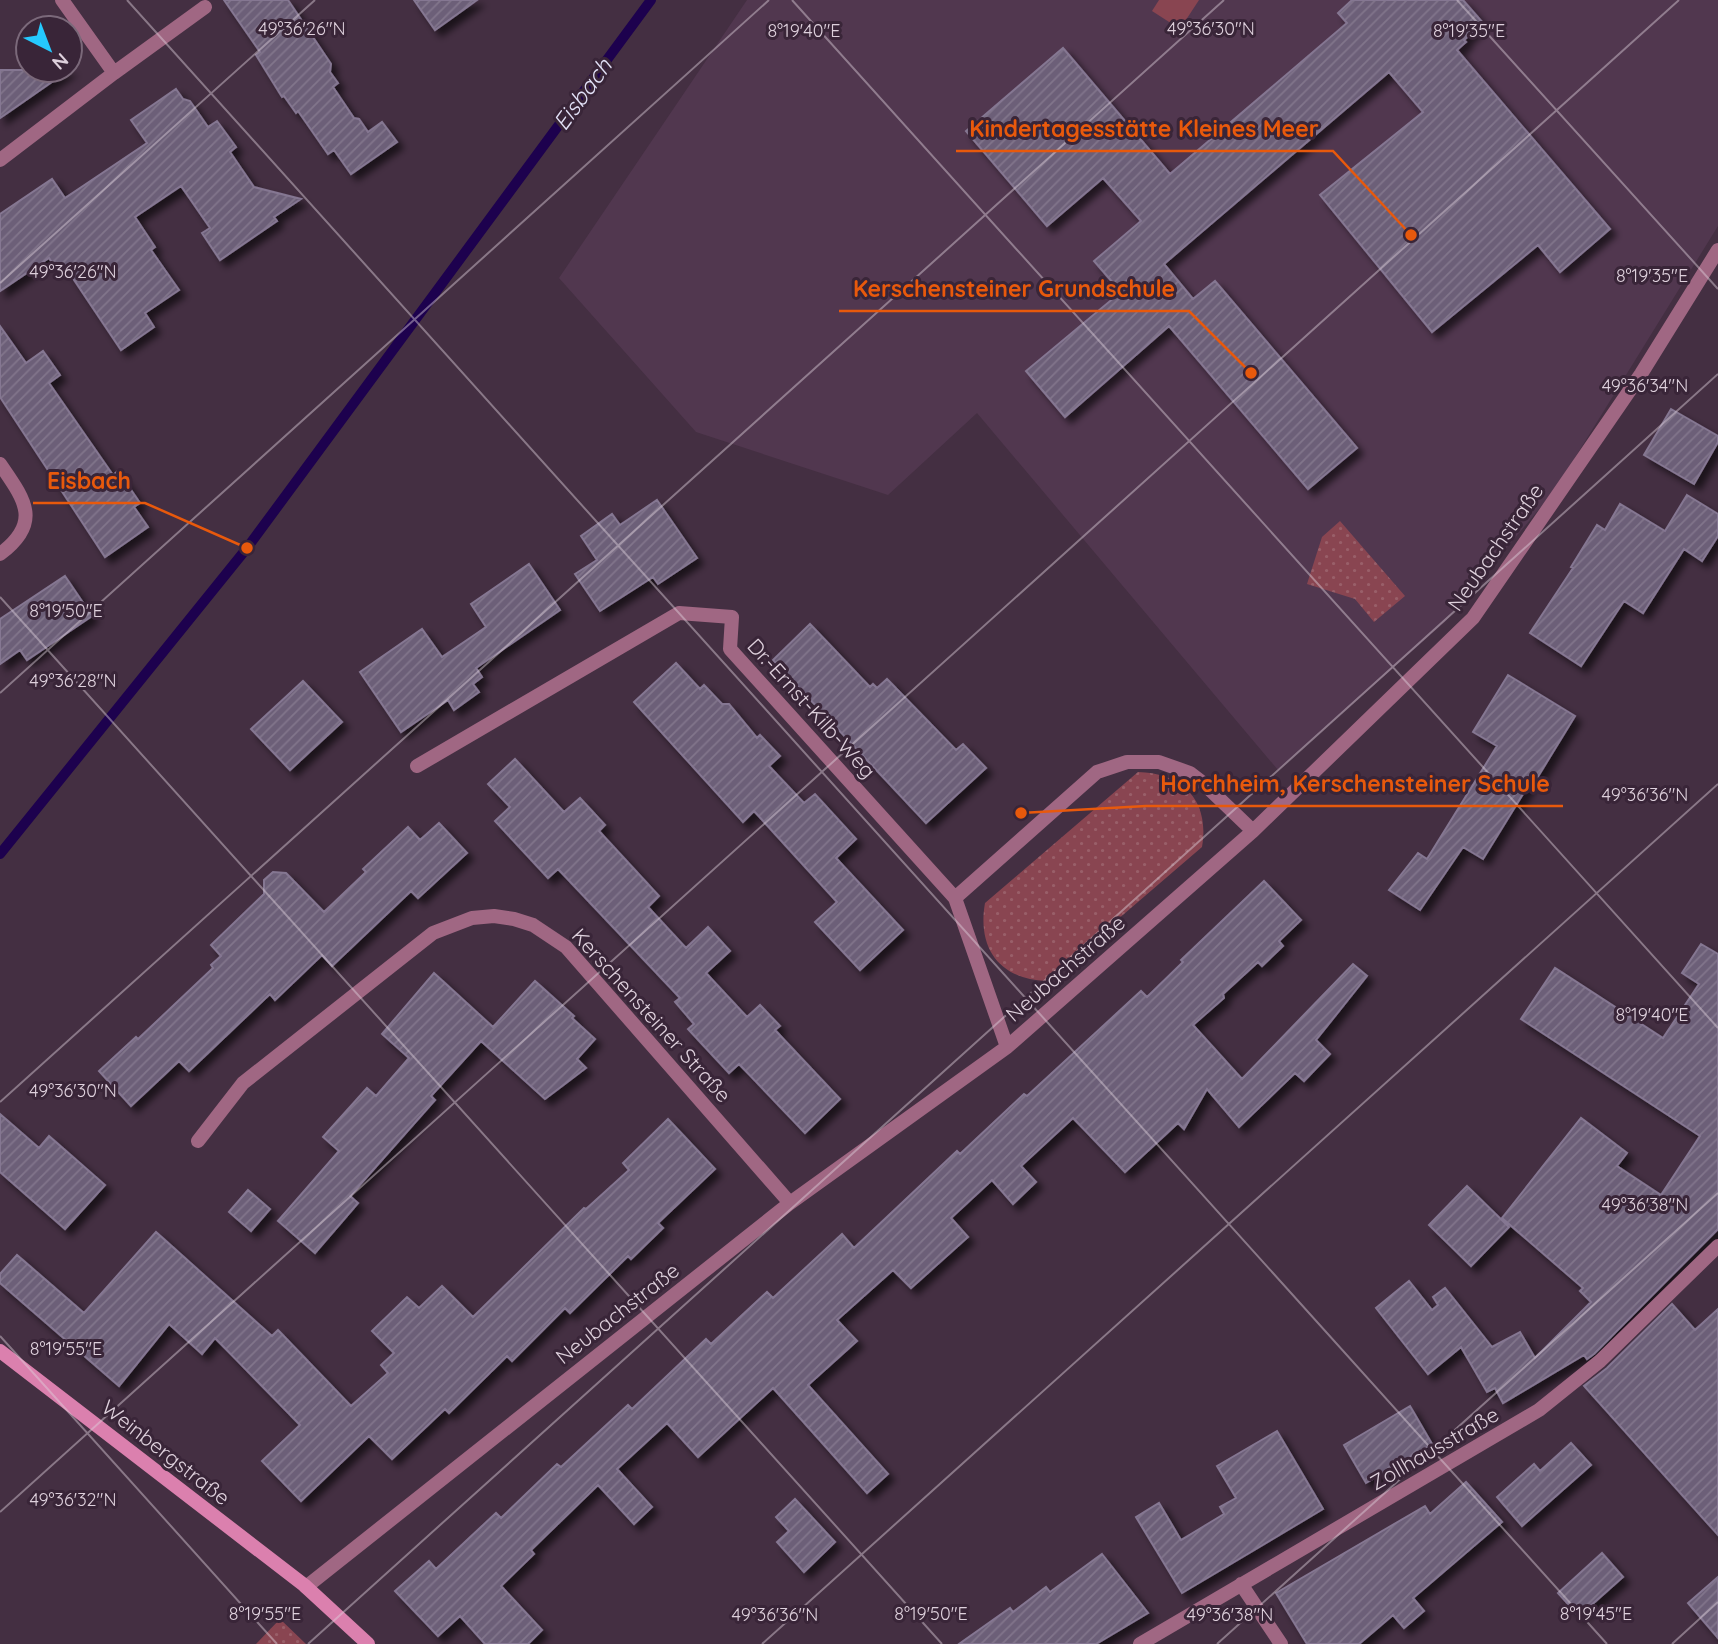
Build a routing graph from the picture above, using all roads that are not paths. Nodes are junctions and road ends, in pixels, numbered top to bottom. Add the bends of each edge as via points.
1 (62, 0) edge
2 (205, 7) dead end
3 (114, 73) junction
4 (0, 160) edge
5 (1718, 250) edge
6 (0, 464) edge
7 (0, 554) edge
8 (417, 766) dead end
9 (1253, 831) junction
10 (955, 898) junction
11 (1007, 1047) junction
12 (198, 1141) dead end
13 (790, 1203) junction
14 (1718, 1246) edge
15 (0, 1351) edge
16 (1241, 1584) junction
17 (306, 1587) junction
18 (368, 1644) edge
19 (1140, 1644) edge
20 (1281, 1644) edge

1 - 3 street
2 - 3 street
3 - 4 street
5 - 9 street, Neubachstraße via 1641,374 1473,618
6 - 7 street via 23,501 27,518 21,533
8 - 10 street, Dr.-Ernst-Kilb-Weg via 678,612 732,617 730,649
9 - 10 street via 1190,774 1159,762 1127,762 1097,772
9 - 11 street, Neubachstraße
10 - 11 street, Dr.-Ernst-Kilb-Weg
11 - 13 street, Neubachstraße
12 - 13 street, Kerschensteiner Straße via 243,1083 433,933 472,918 494,916 533,925 566,947
13 - 17 street, Neubachstraße
14 - 16 street, Zollhausstraße via 1600,1361 1539,1410
15 - 17 street, Weinbergstraße
16 - 19 street, Zollhausstraße
16 - 20 street
17 - 18 street, Weinbergstraße

